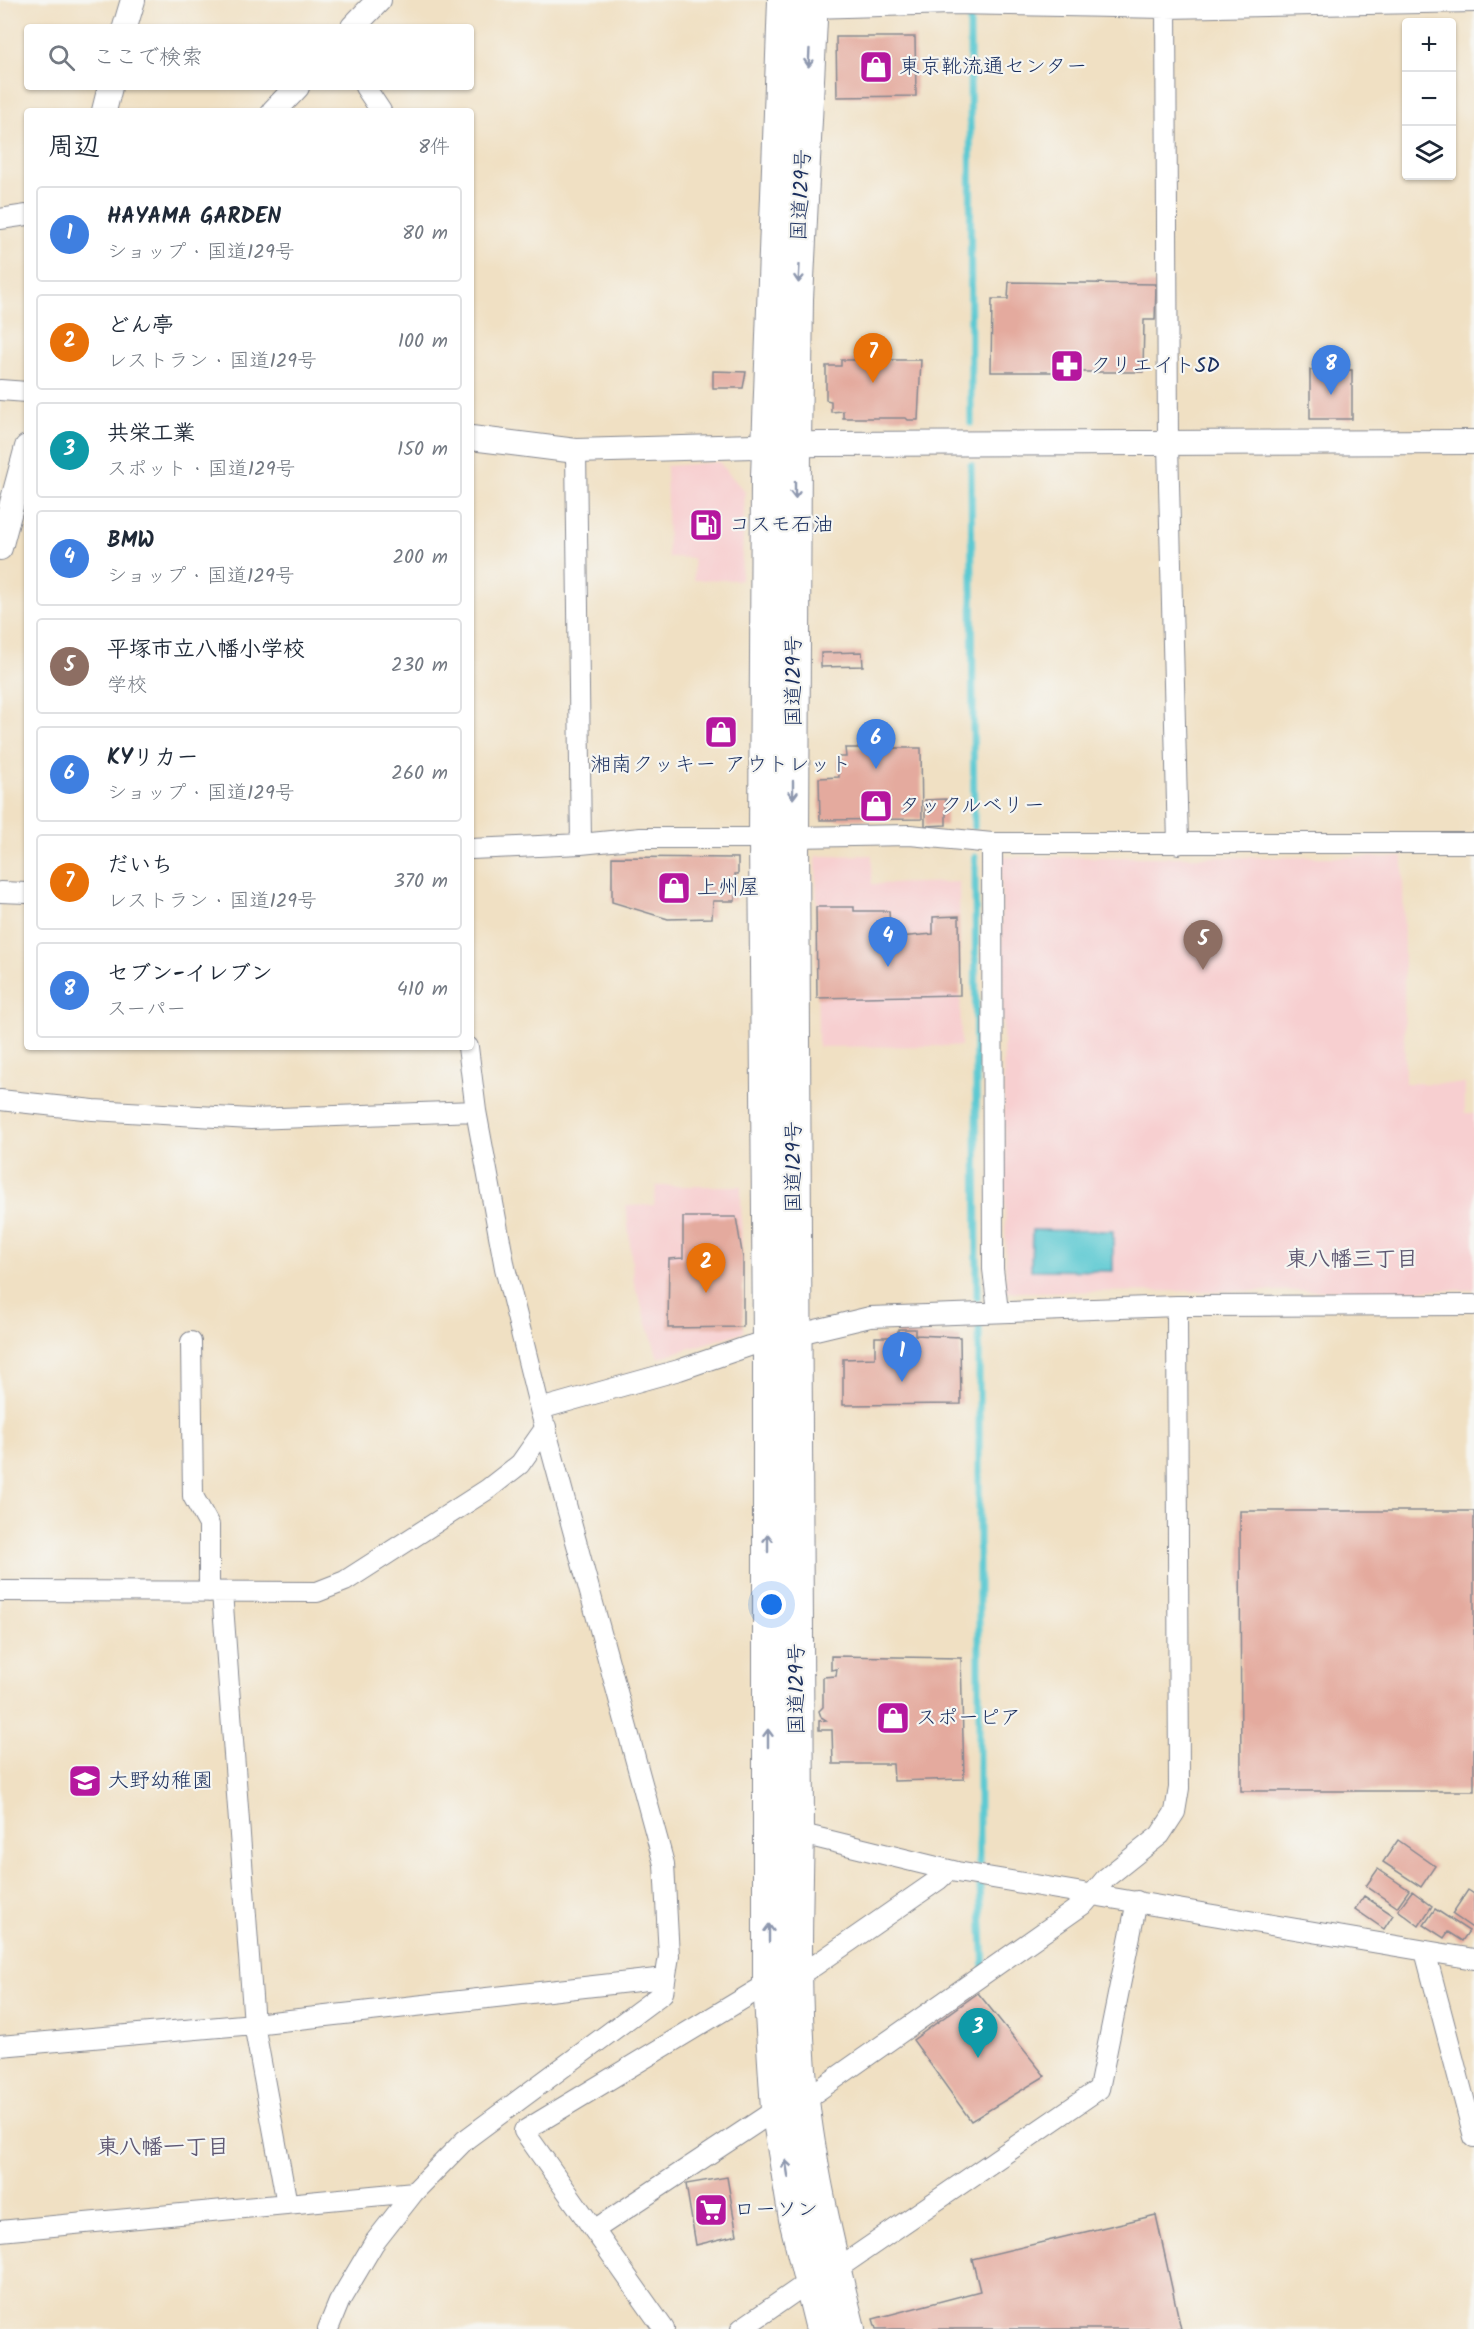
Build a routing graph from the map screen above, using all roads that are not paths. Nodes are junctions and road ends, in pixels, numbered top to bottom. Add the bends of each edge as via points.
1 (132, 0) edge
2 (379, 0) edge
3 (952, 2) edge
4 (1474, 2) edge
5 (802, 3) edge
6 (1166, 4) edge
7 (126, 24) edge
8 (357, 24) edge
9 (109, 90) edge
10 (294, 90) edge
11 (367, 90) edge
12 (105, 108) edge
13 (277, 108) edge
14 (379, 108) edge
15 (24, 215) edge
16 (0, 219) edge
17 (0, 390) edge
18 (24, 392) edge
19 (474, 438) edge
20 (1474, 442) edge
21 (1168, 444) junction
22 (781, 445) junction
23 (576, 451) junction
24 (24, 458) edge
25 (0, 548) edge
26 (779, 838) junction
27 (992, 843) junction
28 (1474, 843) edge
29 (581, 844) junction
30 (1178, 844) junction
31 (474, 849) edge
32 (0, 892) edge
33 (24, 893) edge
34 (468, 1050) edge
35 (0, 1100) edge
36 (476, 1111) junction
37 (1177, 1305) junction
38 (1474, 1305) edge
39 (998, 1311) junction
40 (781, 1338) junction
41 (191, 1342) dead end
42 (543, 1418) junction
43 (0, 1591) edge
44 (215, 1592) junction
45 (798, 1833) junction
46 (949, 1870) junction
47 (1094, 1894) junction
48 (1137, 1901) junction
49 (1425, 1951) junction
50 (1474, 1959) edge
51 (665, 1978) junction
52 (783, 1979) junction
53 (254, 2024) junction
54 (0, 2046) edge
55 (790, 2105) junction
56 (1474, 2137) edge
57 (414, 2192) junction
58 (287, 2204) junction
59 (594, 2230) junction
60 (0, 2231) edge
61 (822, 2276) junction
62 (328, 2329) edge
63 (664, 2329) edge
64 (741, 2329) edge
65 (822, 2329) edge
66 (849, 2329) edge

1 - 7 street
2 - 8 street
3 - 5 street
3 - 6 street
4 - 6 street
5 - 22 highway, 国道129号
6 - 21 street
9 - 12 street
10 - 13 street
11 - 14 street
15 - 16 street
17 - 18 street
19 - 23 street
20 - 21 street
21 - 22 street
21 - 30 street
22 - 23 street
22 - 26 highway, 国道129号
23 - 29 street
24 - 25 street
26 - 27 street via 910,835
26 - 29 street via 641,838
26 - 40 highway, 国道129号
27 - 30 street
27 - 39 street via 993,1269
28 - 30 street
29 - 31 street
32 - 33 street
34 - 36 street
35 - 36 street via 251,1119
36 - 42 street via 505,1268
37 - 38 street
37 - 39 street
37 - 47 street via 1179,1788 1174,1812 1160,1835 1106,1878
39 - 40 street via 870,1317
40 - 42 street
40 - 45 highway, 国道129号
52 -> 40 highway, 国道129号
41 - 44 street via 193,1496 209,1525
42 - 44 street via 520,1464 345,1581 316,1592
42 - 51 street via 664,1864 669,1956
43 - 44 street
44 - 53 street
45 - 46 street
45 - 52 highway, 国道129号
46 - 47 street
46 - 52 street via 814,1966
47 - 48 street
47 - 55 street
48 - 49 street
48 - 61 street via 1099,2089
49 - 50 street
49 - 56 street
51 - 53 street
51 - 57 street via 663,1994 465,2140
52 - 55 highway, 国道129号
52 - 59 street via 524,2131
53 - 54 street
53 - 58 street
55 - 59 street
55 - 61 highway, 国道129号 via 795,2219
57 - 58 street
57 - 62 street via 374,2243 339,2302
58 - 60 street
59 - 63 street
61 - 64 street
61 - 65 highway, 国道129号
61 - 66 highway, 国道129号

